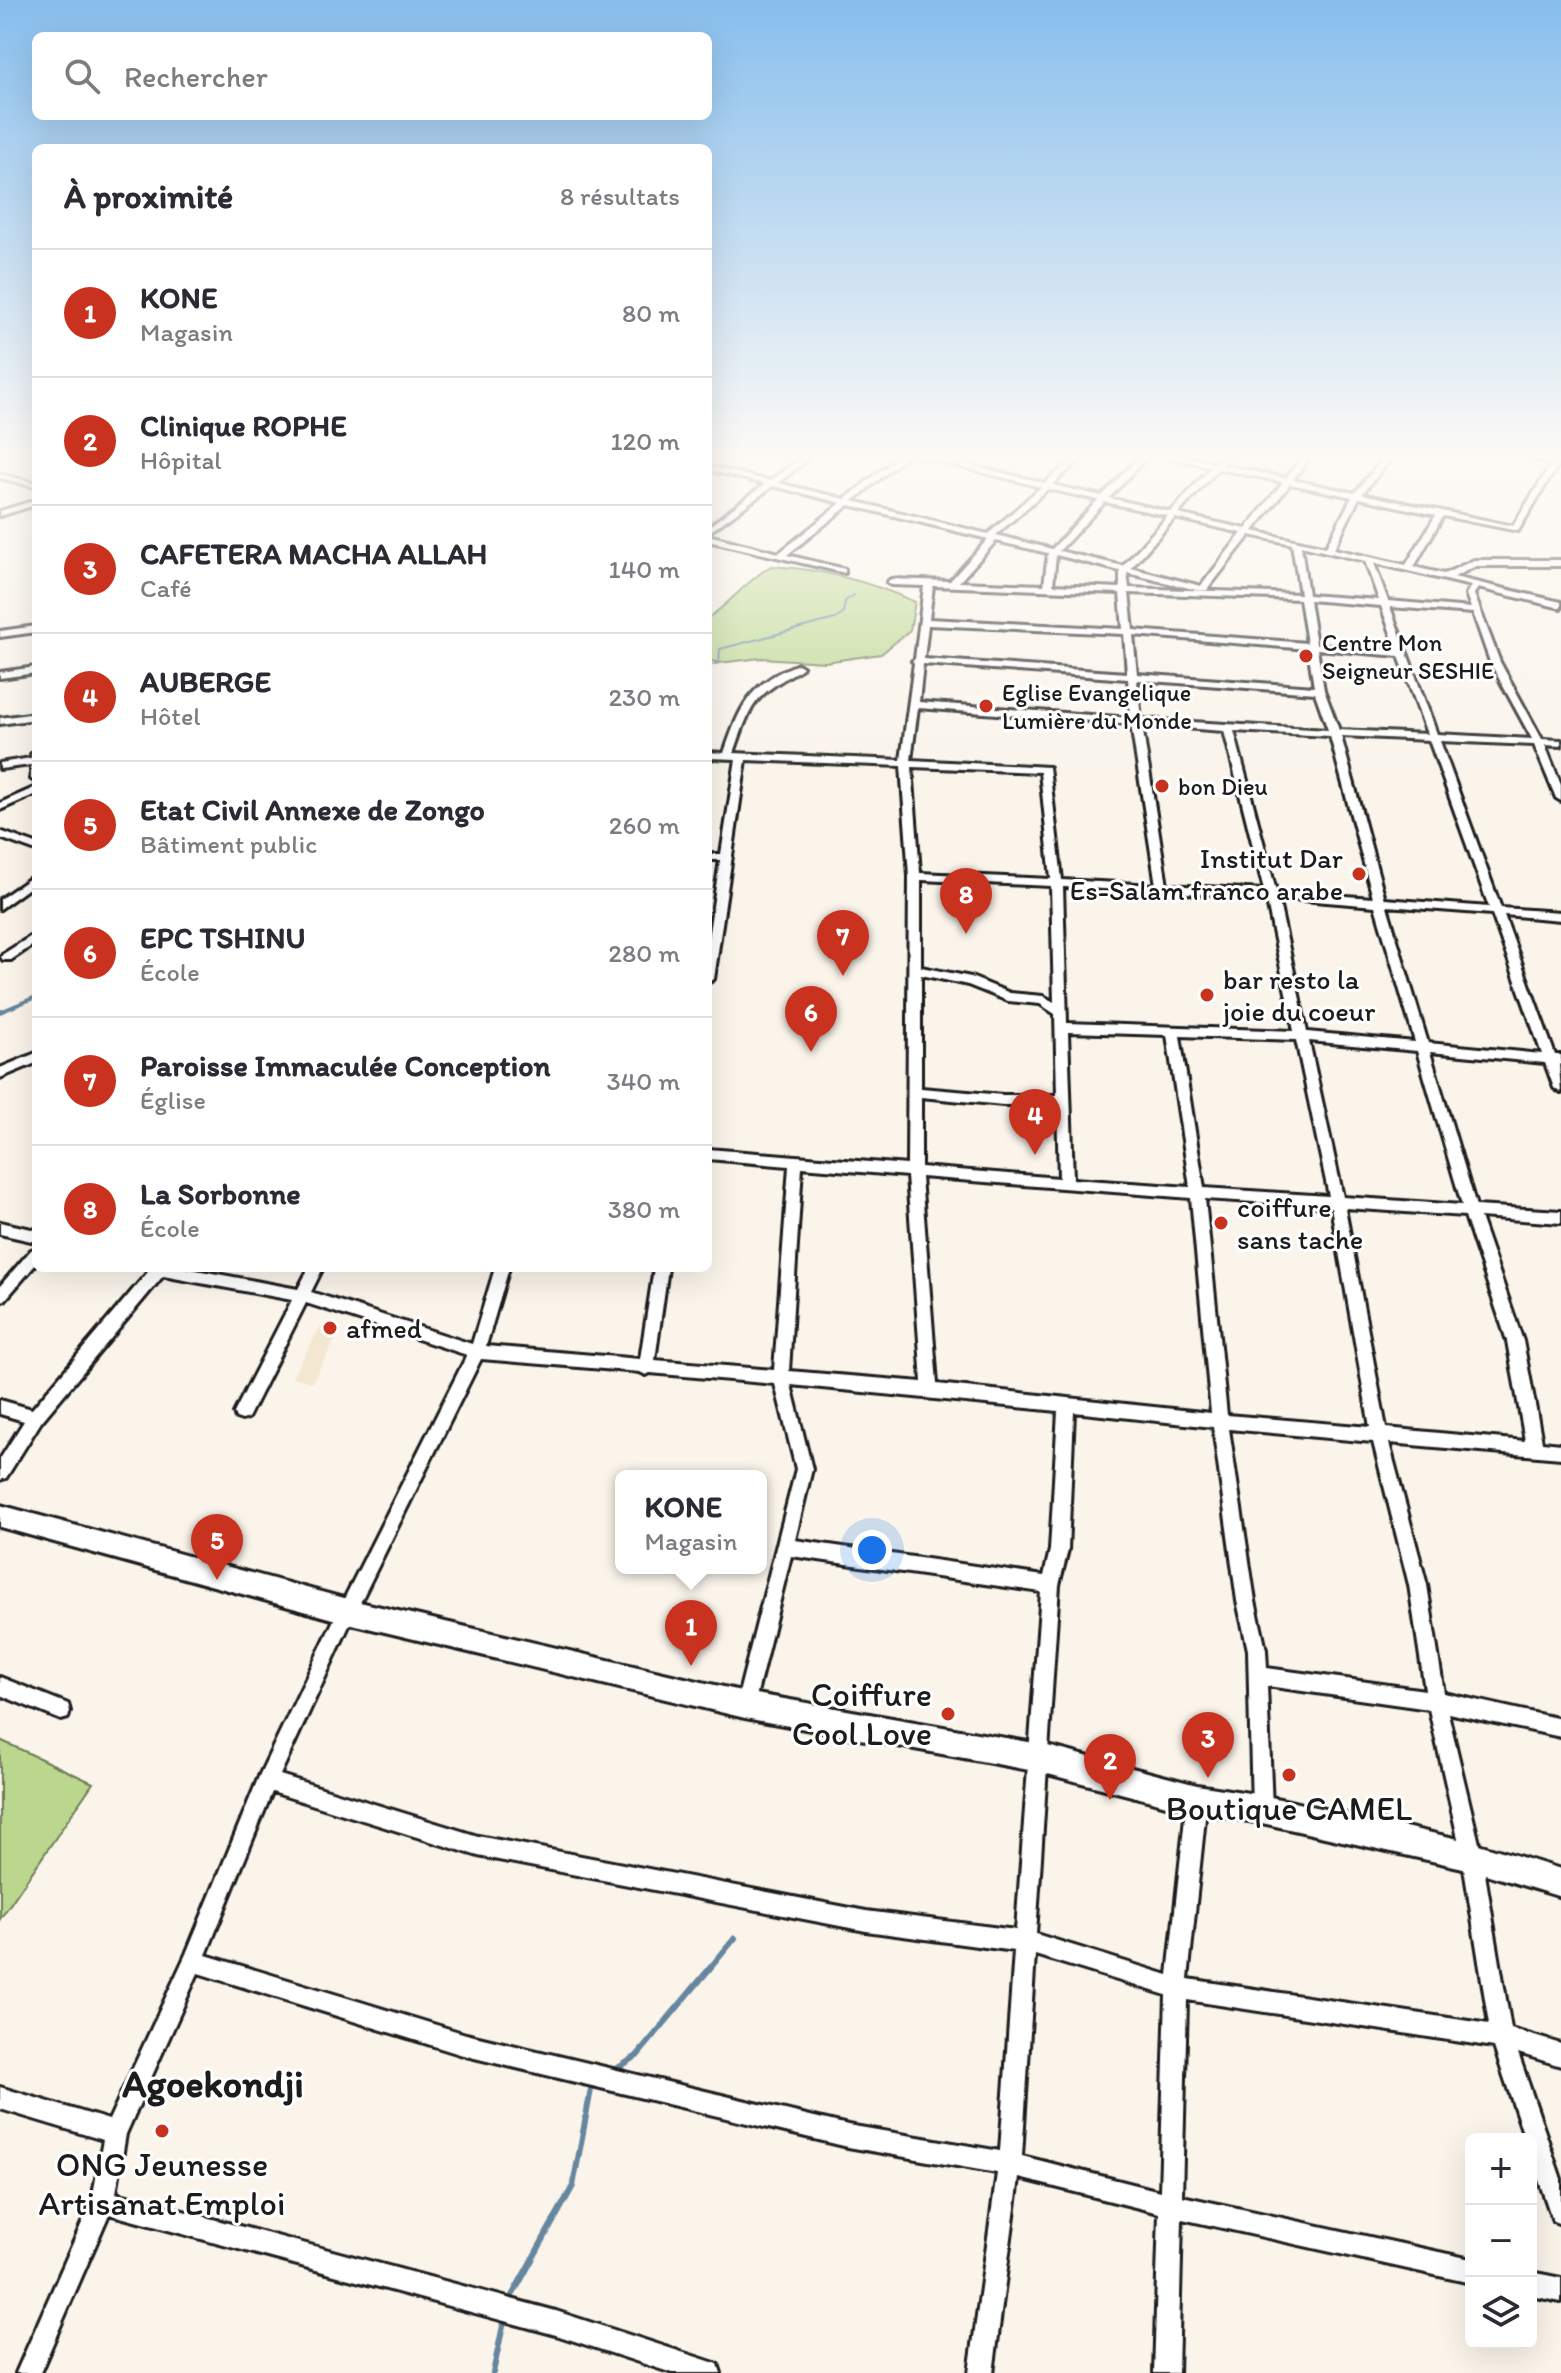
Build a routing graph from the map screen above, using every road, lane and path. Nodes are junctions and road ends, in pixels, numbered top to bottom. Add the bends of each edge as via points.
1 (826, 567) edge
2 (967, 567) edge
3 (1050, 567) edge
4 (1102, 567) edge
5 (1128, 567) edge
6 (1222, 567) edge
7 (1300, 567) edge
8 (1372, 567) edge
9 (1404, 567) edge
10 (1467, 567) edge
11 (1409, 568) joint
12 (842, 571) dead end
13 (1123, 572) junction
14 (1446, 577) junction
15 (891, 582) dead end
16 (953, 583) junction
17 (929, 584) junction
18 (1476, 584) junction
19 (1048, 587) junction
20 (1204, 588) junction
21 (1125, 592) junction
22 (1236, 594) junction
23 (1306, 597) junction
24 (1386, 602) junction
25 (1561, 605) edge
26 (1476, 611) junction
27 (926, 622) junction
28 (32, 630) edge
29 (1129, 632) junction
30 (0, 634) edge
31 (1309, 645) junction
32 (1401, 653) junction
33 (917, 661) junction
34 (798, 667) dead end
35 (32, 671) edge
36 (0, 675) edge
37 (1134, 676) junction
38 (1319, 690) junction
39 (914, 705) junction
40 (32, 717) edge
41 (0, 721) edge
42 (1136, 721) junction
43 (1228, 728) junction
44 (1335, 734) junction
45 (1431, 738) junction
46 (1538, 741) junction
47 (1561, 743) edge
48 (712, 755) edge
49 (734, 757) junction
50 (32, 758) edge
51 (906, 761) junction
52 (0, 766) edge
53 (32, 792) edge
54 (1561, 798) edge
55 (0, 807) edge
56 (0, 834) edge
57 (32, 846) edge
58 (712, 857) edge
59 (726, 857) junction
60 (915, 876) junction
61 (32, 880) edge
62 (1057, 883) junction
63 (1162, 889) junction
64 (1271, 894) junction
65 (1380, 902) junction
66 (0, 905) edge
67 (1497, 911) junction
68 (1561, 916) edge
69 (32, 940) edge
70 (712, 944) edge
71 (7, 957) dead end
72 (915, 970) junction
73 (1061, 1012) junction
74 (1061, 1027) junction
75 (1173, 1033) junction
76 (1301, 1036) junction
77 (1424, 1047) junction
78 (1557, 1059) edge
79 (32, 1060) edge
80 (0, 1073) edge
81 (1561, 1088) edge
82 (914, 1092) junction
83 (1064, 1100) junction
84 (712, 1154) edge
85 (796, 1161) junction
86 (914, 1170) junction
87 (1066, 1184) junction
88 (1197, 1190) junction
89 (1337, 1202) junction
90 (1471, 1213) junction
91 (1561, 1217) edge
92 (0, 1228) edge
93 (32, 1235) edge
94 (32, 1259) edge
95 (154, 1272) edge
96 (173, 1272) edge
97 (314, 1272) edge
98 (501, 1272) edge
99 (660, 1272) edge
100 (300, 1295) junction
101 (0, 1296) edge
102 (477, 1352) junction
103 (646, 1368) junction
104 (781, 1377) junction
105 (930, 1390) junction
106 (1066, 1404) junction
107 (0, 1407) edge
108 (242, 1413) dead end
109 (35, 1417) junction
110 (1220, 1421) junction
111 (1379, 1435) junction
112 (1535, 1449) junction
113 (1561, 1451) edge
114 (0, 1473) edge
115 (0, 1516) edge
116 (784, 1547) junction
117 (1050, 1585) junction
118 (347, 1611) junction
119 (1258, 1676) junction
120 (0, 1686) edge
121 (1436, 1701) junction
122 (745, 1705) junction
123 (61, 1711) dead end
124 (1561, 1728) edge
125 (1040, 1758) junction
126 (267, 1781) junction
127 (1197, 1799) junction
128 (1262, 1809) junction
129 (1472, 1856) junction
130 (1561, 1883) edge
131 (1027, 1942) junction
132 (193, 1961) junction
133 (1177, 1988) junction
134 (1502, 2037) junction
135 (1561, 2055) edge
136 (0, 2098) edge
137 (115, 2133) junction
138 (1010, 2164) junction
139 (103, 2201) junction
140 (1171, 2205) junction
141 (1561, 2213) edge
142 (1465, 2270) edge
143 (1537, 2285) edge
144 (1561, 2290) edge
145 (28, 2373) edge
146 (709, 2373) edge
147 (981, 2373) edge
148 (1166, 2373) edge

1 - 12 street
2 - 16 street
3 - 19 street
4 - 13 street
5 - 13 street
6 - 20 street
7 - 23 street
8 - 24 street
9 - 11 street
10 - 14 street
11 - 14 street
13 - 20 street
13 - 21 street
14 - 18 street
15 - 17 street
16 - 17 street
16 - 19 street
17 - 27 street
18 - 25 street
18 - 26 street via 1470,594
19 - 21 street
20 - 22 street
21 - 22 street
21 - 29 street
22 - 23 street
23 - 24 street
23 - 31 street
24 - 26 street
24 - 32 street
26 - 46 street via 1495,662
27 - 29 street
27 - 33 street
28 - 30 street
29 - 31 street
29 - 37 street
31 - 32 street
31 - 38 street
32 - 45 street
33 - 37 street
33 - 39 street
34 - 49 street via 758,690 744,705
35 - 36 street
37 - 38 street
37 - 42 street
38 - 44 street
39 - 42 street
39 - 51 street
40 - 41 street
42 - 43 street
42 - 63 street
43 - 44 street
43 - 64 street
44 - 45 street
44 - 65 street
45 - 46 street
45 - 67 street
46 - 47 street
46 - 54 street
48 - 49 street
49 - 51 street
49 - 59 street
50 - 52 street
51 - 60 street
51 - 62 street via 1045,769
53 - 55 street
56 - 57 street
58 - 59 street
59 - 70 street
60 - 62 street
60 - 72 street
61 - 66 street
62 - 63 street
62 - 73 street
63 - 64 street
64 - 65 street
64 - 76 street
65 - 67 street
65 - 77 street
67 - 68 street
67 - 78 street
69 - 71 street
72 - 73 street via 971,981 1008,997 1043,1000
72 - 82 street
73 - 74 street
74 - 75 street
74 - 83 street
75 - 76 street
75 - 88 street
76 - 77 street
76 - 89 street
77 - 78 street
77 - 90 street
78 - 81 street
79 - 80 street
82 - 83 street
82 - 86 street
83 - 87 street
84 - 85 street
85 - 86 street
85 - 104 street
86 - 87 street
86 - 105 street
87 - 88 street
88 - 89 street
88 - 110 street
89 - 90 street
89 - 111 street
90 - 91 street
90 - 112 street via 1515,1341
92 - 93 street
94 - 101 street
95 - 109 street
96 - 100 street
97 - 100 street
98 - 102 street
99 - 103 street
100 - 102 street
100 - 108 street
102 - 103 street
102 - 118 street
103 - 104 street
104 - 105 street
104 - 116 street via 804,1469
105 - 106 street
106 - 110 street
106 - 117 street via 1059,1550
107 - 109 street
109 - 114 street
110 - 111 street
110 - 119 street
111 - 112 street
111 - 121 street via 1418,1585
112 - 113 street
115 - 118 street
116 - 117 street
116 - 122 street
117 - 125 street
118 - 122 street
118 - 126 street
119 - 121 street
119 - 128 street
120 - 123 street
121 - 124 street
121 - 129 street
122 - 125 street
125 - 127 street
125 - 131 street
126 - 131 street via 478,1846 866,1921
126 - 132 street
127 - 128 street
127 - 133 street
128 - 129 street
129 - 130 street
129 - 134 street
131 - 133 street
131 - 138 street
132 - 137 street
132 - 138 street via 466,2045 848,2136
133 - 134 street
133 - 140 street
134 - 135 street
134 - 141 street
136 - 137 street
137 - 139 street
138 - 140 street
138 - 147 street
139 - 145 street
139 - 146 street via 556,2323
140 - 142 street
140 - 148 street
143 - 144 street

